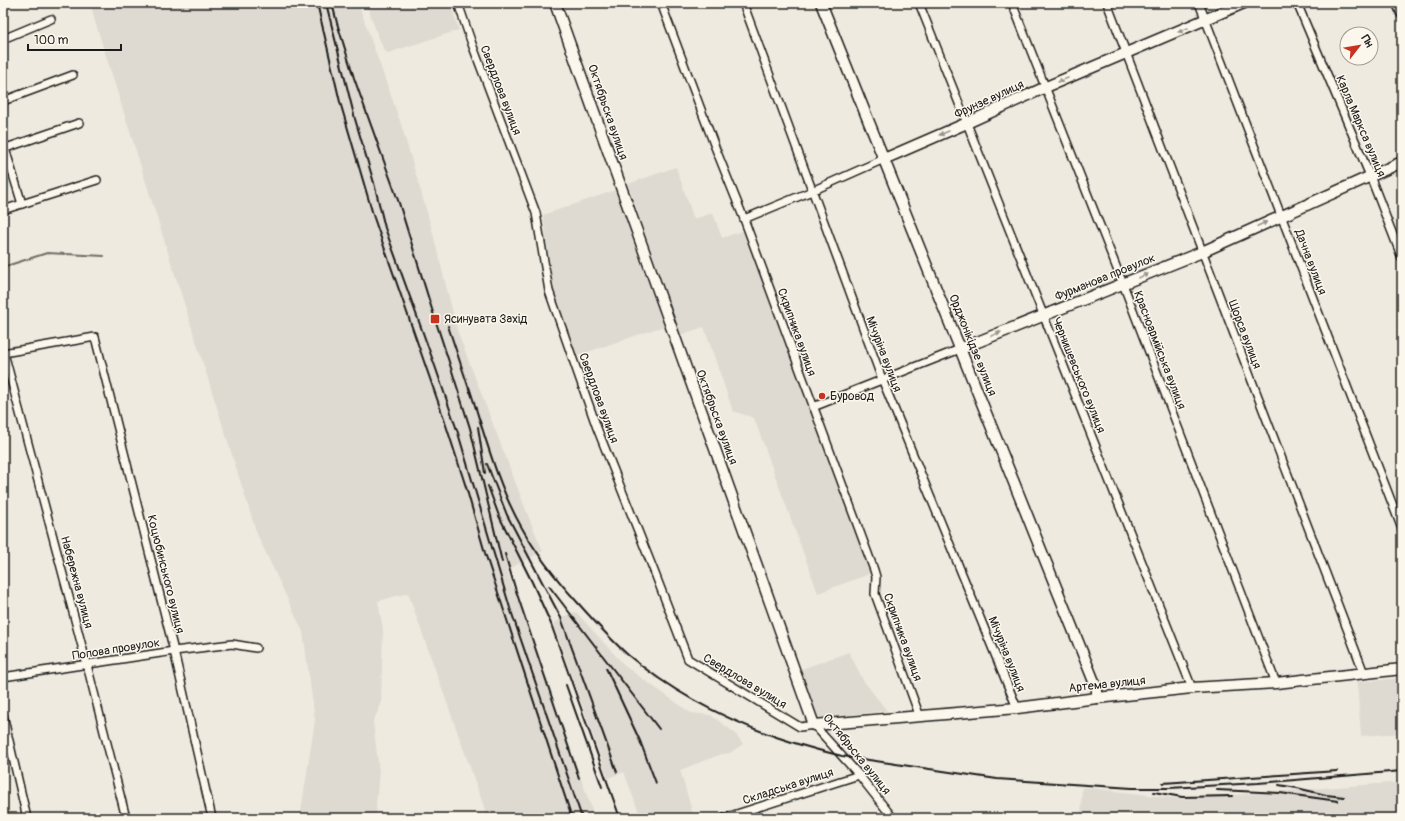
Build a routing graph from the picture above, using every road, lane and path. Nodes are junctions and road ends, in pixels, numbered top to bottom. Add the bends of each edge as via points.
1 (458, 3) edge
2 (555, 3) edge
3 (661, 3) edge
4 (743, 3) edge
5 (821, 3) edge
6 (919, 3) edge
7 (1012, 3) edge
8 (1107, 3) edge
9 (1199, 3) edge
10 (1244, 3) edge
11 (1297, 3) edge
12 (1398, 3) edge
13 (1402, 13) edge
14 (51, 19) dead end
15 (1206, 20) junction
16 (3, 39) edge
17 (1127, 53) junction
18 (73, 75) dead end
19 (1046, 87) junction
20 (3, 101) edge
21 (79, 123) dead end
22 (968, 123) junction
23 (4, 146) edge
24 (884, 159) junction
25 (1402, 162) edge
26 (1370, 176) junction
27 (97, 180) dead end
28 (812, 191) junction
29 (22, 204) junction
30 (3, 210) edge
31 (1282, 215) junction
32 (744, 219) junction
33 (1202, 252) junction
34 (1402, 258) edge
35 (1123, 284) junction
36 (1044, 315) junction
37 (960, 349) junction
38 (3, 353) edge
39 (882, 380) junction
40 (813, 407) junction
41 (1402, 529) edge
42 (256, 648) dead end
43 (174, 652) junction
44 (87, 665) junction
45 (1402, 669) edge
46 (1364, 673) junction
47 (3, 677) edge
48 (1276, 683) junction
49 (1192, 688) junction
50 (1097, 698) junction
51 (1017, 708) junction
52 (3, 715) edge
53 (920, 717) junction
54 (814, 725) junction
55 (859, 775) junction
56 (27, 818) edge
57 (126, 818) edge
58 (212, 818) edge
59 (724, 818) edge
60 (893, 818) edge

1 - 54 street, Свердлова вулиця via 536,213 549,291 597,428 688,659 800,727
2 - 54 main road, Октябрьска вулиця
3 - 32 street, Скрипника вулиця
4 - 28 street, Мічуріна вулиця
5 - 24 main road, Орджонікідзе вулиця
6 - 22 street, Чернишевського вулиця
7 - 19 street, Красноармійська вулиця
8 - 17 street, Щорса вулиця
9 - 15 street, Дачна вулиця
10 - 15 main road, Фрунзе вулиця
11 - 26 street, Карла Маркса вулиця
12 - 13 main road
14 - 16 street
15 -> 17 main road, Фрунзе вулиця
15 - 31 street, Дачна вулиця
17 -> 19 main road, Фрунзе вулиця
17 - 33 street, Щорса вулиця
18 - 20 street
19 - 22 main road, Фрунзе вулиця
19 - 35 street, Красноармійська вулиця
21 - 23 street
22 -> 24 main road, Фрунзе вулиця
22 - 36 street, Чернишевського вулиця
23 - 29 street
24 - 28 street, Фрунзе вулиця
24 - 37 main road, Орджонікідзе вулиця
25 - 26 main road, Фурманова провулок
26 - 31 main road, Фурманова провулок
26 - 34 street, Карла Маркса вулиця
27 - 29 street
28 - 32 street, Фрунзе вулиця
28 - 39 street, Мічуріна вулиця
29 - 30 street
33 -> 31 main road, Фурманова провулок
31 - 41 street, Дачна вулиця
32 - 40 street, Скрипника вулиця
35 -> 33 main road, Фурманова провулок
33 - 46 street, Щорса вулиця
35 - 36 main road, Фурманова провулок
35 - 48 street, Красноармійська вулиця
37 -> 36 main road, Фурманова провулок
36 - 49 street, Чернишевського вулиця
37 - 39 street, Фурманова провулок
37 - 50 main road, Орджонікідзе вулиця via 1097,689
38 - 43 street, Коцюбинського вулиця via 95,337
38 - 44 street, Набережна вулиця
39 - 40 street, Фурманова провулок
39 - 51 street, Мічуріна вулиця
40 - 53 street, Скрипника вулиця via 874,570 876,594
42 - 43 street, Попова провулок via 232,644
43 - 44 street, Попова провулок
43 - 58 street, Коцюбинського вулиця
44 - 47 street, Попова провулок
44 - 57 street, Набережна вулиця
45 - 46 main road, Артема вулиця
46 - 48 main road, Артема вулиця
48 - 49 main road, Артема вулиця
49 - 50 main road, Артема вулиця
50 - 51 main road, Артема вулиця
51 - 53 main road, Артема вулиця
52 - 56 street
53 - 54 main road, Артема вулиця
54 - 55 street, Октябрьска вулиця
55 - 59 street, Складська вулиця
55 - 60 street, Октябрьска вулиця

